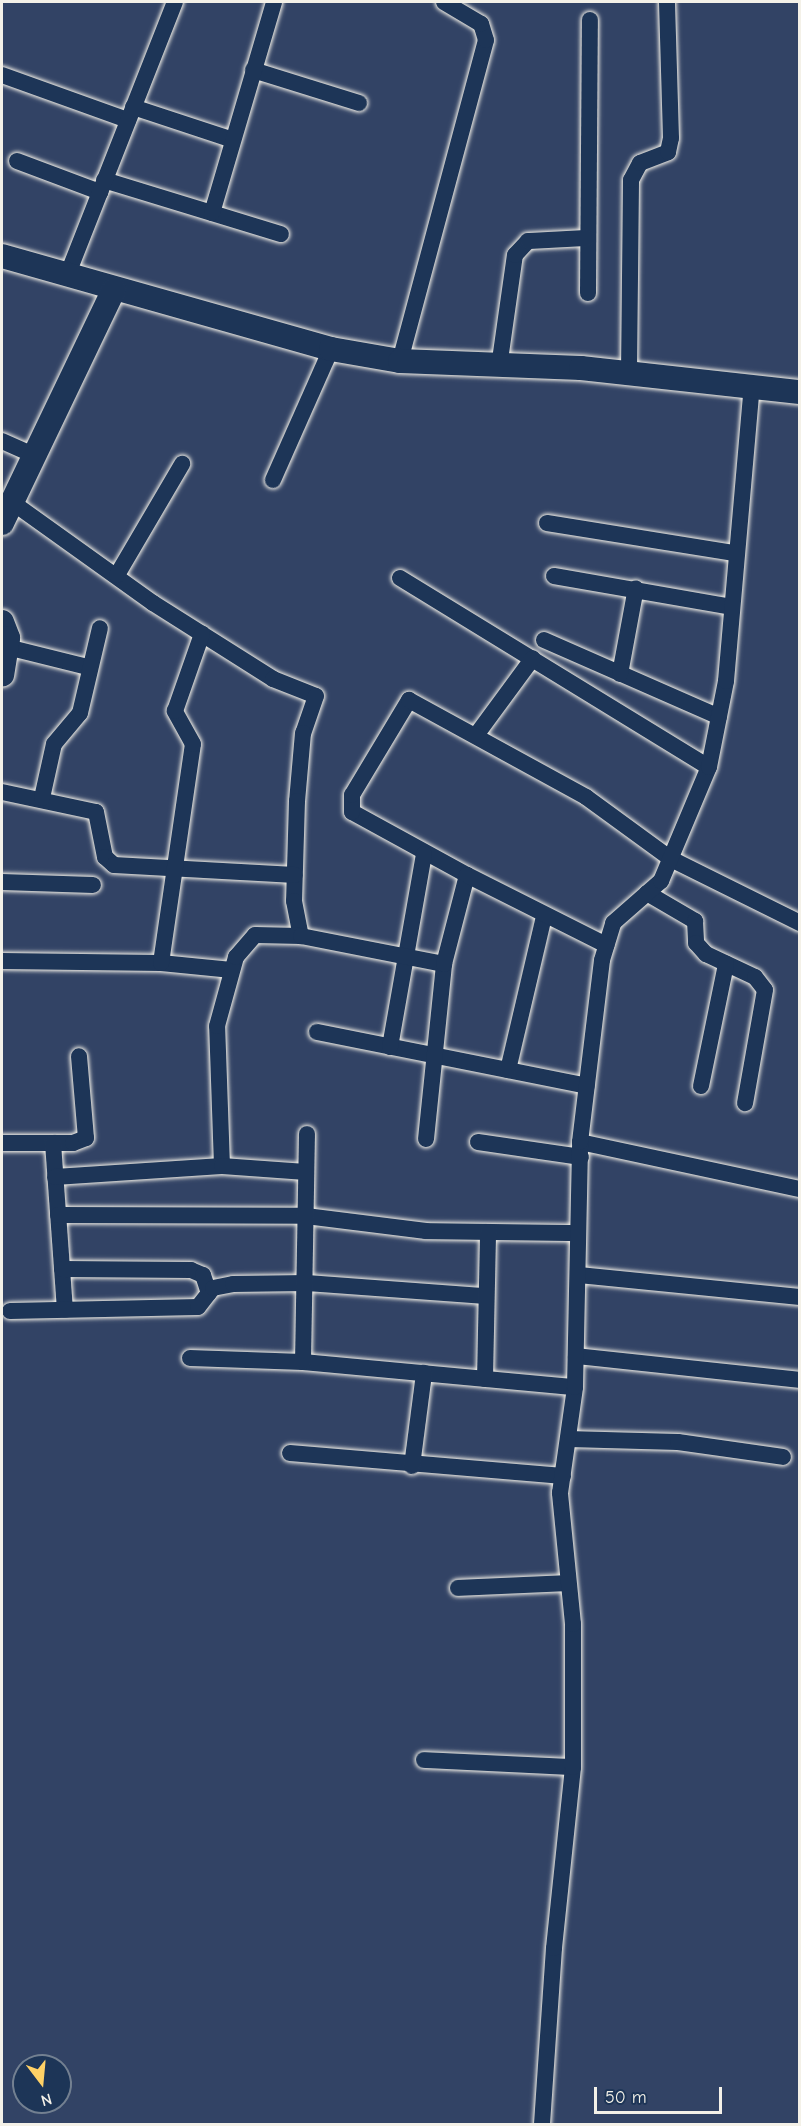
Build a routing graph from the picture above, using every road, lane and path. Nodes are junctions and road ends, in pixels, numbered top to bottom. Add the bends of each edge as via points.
1 (174, 2) edge
2 (274, 2) edge
3 (444, 2) edge
4 (667, 2) edge
5 (590, 20) dead end
6 (254, 70) junction
7 (2, 75) edge
8 (358, 104) dead end
9 (131, 114) junction
10 (233, 140) junction
11 (17, 161) dead end
12 (102, 186) junction
13 (212, 213) junction
14 (281, 234) dead end
15 (587, 238) junction
16 (2, 256) edge
17 (67, 276) junction
18 (114, 289) junction
19 (588, 293) dead end
20 (331, 349) junction
21 (400, 361) junction
22 (499, 367) junction
23 (629, 373) junction
24 (752, 386) junction
25 (800, 393) edge
26 (2, 441) edge
27 (31, 454) junction
28 (182, 464) dead end
29 (273, 480) dead end
30 (9, 500) junction
31 (547, 523) dead end
32 (2, 524) edge
33 (735, 553) junction
34 (117, 575) junction
35 (554, 576) dead end
36 (400, 578) dead end
37 (636, 588) junction
38 (731, 607) junction
39 (100, 628) dead end
40 (202, 634) junction
41 (4, 636) edge
42 (544, 640) dead end
43 (533, 658) junction
44 (87, 667) junction
45 (620, 674) junction
46 (2, 675) edge
47 (719, 717) junction
48 (477, 734) junction
49 (710, 767) junction
50 (2, 792) edge
51 (42, 798) junction
52 (424, 854) junction
53 (671, 859) junction
54 (175, 867) junction
55 (467, 874) junction
56 (295, 875) junction
57 (2, 882) edge
58 (93, 885) dead end
59 (647, 893) junction
60 (544, 916) junction
61 (800, 923) edge
62 (301, 936) junction
63 (606, 945) junction
64 (405, 956) junction
65 (2, 961) edge
66 (161, 963) junction
67 (444, 964) junction
68 (726, 964) junction
69 (232, 969) junction
70 (317, 1032) dead end
71 (390, 1047) junction
72 (79, 1056) dead end
73 (434, 1056) junction
74 (508, 1070) junction
75 (587, 1086) junction
76 (701, 1086) dead end
77 (745, 1103) dead end
78 (307, 1134) dead end
79 (426, 1139) dead end
80 (478, 1142) dead end
81 (2, 1143) edge
82 (53, 1143) junction
83 (580, 1149) junction
84 (222, 1166) junction
85 (306, 1172) junction
86 (56, 1176) junction
87 (800, 1189) edge
88 (58, 1215) junction
89 (306, 1216) junction
90 (488, 1232) junction
91 (578, 1233) junction
92 (62, 1269) junction
93 (579, 1275) junction
94 (307, 1283) junction
95 (209, 1293) junction
96 (486, 1296) junction
97 (800, 1298) edge
98 (64, 1310) junction
99 (10, 1311) dead end
100 (576, 1356) junction
101 (190, 1358) dead end
102 (303, 1362) junction
103 (424, 1373) junction
104 (485, 1379) junction
105 (800, 1380) edge
106 (575, 1387) junction
107 (568, 1439) junction
108 (290, 1453) dead end
109 (783, 1457) dead end
110 (412, 1466) junction
111 (562, 1476) junction
112 (567, 1583) junction
113 (458, 1588) dead end
114 (423, 1760) dead end
115 (573, 1767) junction
116 (543, 2124) edge

1 - 9 street
2 - 6 street
3 - 21 street via 481,24 486,40
4 - 23 street via 671,138 668,152 640,163 631,180
5 - 15 street
6 - 8 street
6 - 10 street
7 - 9 street
9 - 10 street
9 - 12 street
10 - 13 street
11 - 12 street
12 - 13 street
12 - 17 street
13 - 14 street
15 - 19 street
15 - 22 street via 528,242 515,255
16 - 17 street
17 - 18 street
18 - 20 street
18 - 27 street
20 - 21 street
20 - 29 street
21 - 22 street
22 - 23 street
23 - 24 street
24 - 25 street
24 - 33 street
26 - 27 street
27 - 30 street
28 - 34 street
30 - 32 street
30 - 34 street
31 - 33 street
33 - 38 street
34 - 40 street
35 - 37 street
36 - 43 street
37 - 38 street
37 - 45 street
38 - 47 street
39 - 44 street
40 - 54 street via 176,701 177,720 193,744
40 - 56 street via 273,679 316,696 303,733
41 - 44 street
41 - 46 street
42 - 45 street
43 - 48 street
43 - 49 street
44 - 51 street via 80,713 54,744
45 - 47 street
47 - 49 street
48 - 52 street via 410,700 352,795 356,818
48 - 53 street via 621,819
49 - 53 street
50 - 51 street
51 - 54 street via 96,812 108,862
52 - 55 street
52 - 64 street
53 - 59 street via 661,881
53 - 61 street
54 - 56 street
54 - 66 street
55 - 60 street
55 - 67 street
56 - 62 street
57 - 58 street
59 - 63 street via 613,922
59 - 68 street via 695,921 696,943
60 - 63 street
60 - 74 street
62 - 64 street
62 - 69 street via 255,934
63 - 75 street
64 - 67 street
64 - 71 street
65 - 66 street
66 - 69 street
67 - 73 street
68 - 76 street
68 - 77 street via 755,977 765,990
69 - 84 street via 217,1026
70 - 71 street
71 - 73 street
72 - 82 street via 88,1133 81,1142
73 - 74 street
73 - 79 street
74 - 75 street
75 - 83 street
78 - 85 street
80 - 83 street
81 - 82 street
82 - 86 street
83 - 87 street
83 - 91 street
84 - 85 street
84 - 86 street
85 - 89 street
86 - 88 street
88 - 89 street
88 - 92 street
89 - 90 street via 426,1231
89 - 94 street
90 - 91 street
90 - 96 street
91 - 93 street
92 - 95 street via 191,1270 203,1275
92 - 98 street
93 - 97 street
93 - 100 street
94 - 95 street via 219,1285
94 - 96 street
94 - 102 street
95 - 98 street via 198,1307
96 - 104 street
98 - 99 street
100 - 105 street
100 - 106 street
101 - 102 street
102 - 103 street
103 - 104 street
103 - 110 street
104 - 106 street
106 - 107 street
107 - 109 street via 678,1442
107 - 111 street
108 - 110 street
110 - 111 street
111 - 112 street via 560,1528
112 - 113 street
112 - 115 street
114 - 115 street
115 - 116 street via 554,1948

